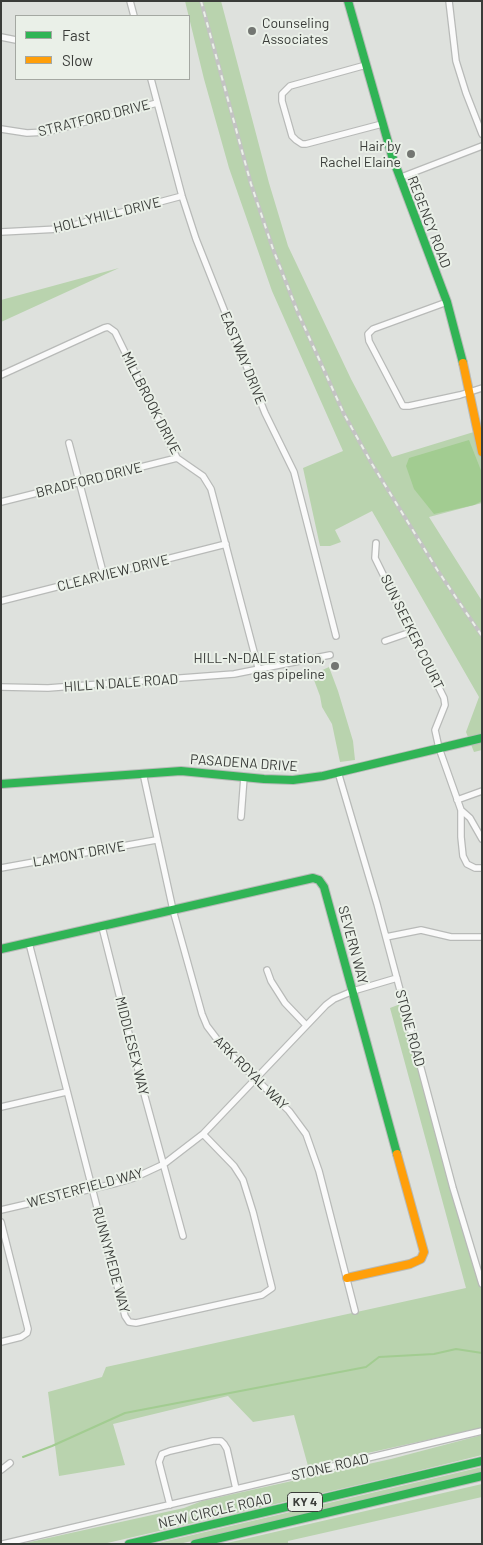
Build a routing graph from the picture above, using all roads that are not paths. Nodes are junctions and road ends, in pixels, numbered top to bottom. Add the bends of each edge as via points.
1 (130, 1) edge
2 (348, 1) edge
3 (449, 1) edge
4 (134, 15) edge
5 (1, 37) edge
6 (15, 40) edge
7 (366, 65) junction
8 (150, 80) edge
9 (157, 103) junction
10 (382, 124) junction
11 (1, 129) edge
12 (482, 134) edge
13 (482, 146) edge
14 (399, 178) junction
15 (182, 196) junction
16 (1, 232) edge
17 (447, 302) junction
18 (1, 375) edge
19 (482, 388) edge
20 (469, 393) junction
21 (69, 443) dead end
22 (482, 452) edge
23 (177, 458) junction
24 (79, 482) junction
25 (1, 502) edge
26 (376, 543) dead end
27 (226, 544) junction
28 (104, 576) junction
29 (1, 601) edge
30 (411, 632) junction
31 (336, 636) dead end
32 (385, 641) dead end
33 (330, 656) dead end
34 (259, 671) junction
35 (1, 687) edge
36 (482, 738) edge
37 (439, 748) junction
38 (338, 772) junction
39 (143, 773) junction
40 (244, 777) junction
41 (1, 784) edge
42 (482, 791) edge
43 (457, 800) junction
44 (461, 810) junction
45 (241, 817) dead end
46 (482, 839) edge
47 (156, 840) junction
48 (1, 868) edge
49 (482, 868) edge
50 (173, 910) junction
51 (102, 927) junction
52 (386, 937) junction
53 (482, 937) edge
54 (28, 943) junction
55 (1, 949) edge
56 (266, 970) dead end
57 (397, 978) junction
58 (352, 991) junction
59 (306, 1025) junction
60 (255, 1078) junction
61 (66, 1092) junction
62 (1, 1107) edge
63 (203, 1134) junction
64 (164, 1164) junction
65 (92, 1189) junction
66 (1, 1210) edge
67 (1, 1222) edge
68 (182, 1236) dead end
69 (347, 1278) junction
70 (482, 1284) edge
71 (355, 1311) dead end
72 (1, 1342) edge
73 (482, 1431) edge
74 (482, 1461) edge
75 (10, 1463) dead end
76 (1, 1470) edge
77 (482, 1476) edge
78 (236, 1489) junction
79 (170, 1505) junction
80 (2, 1544) edge
81 (129, 1544) edge
82 (195, 1544) edge

1 - 4 street
2 - 7 main road, REGENCY ROAD
3 - 12 street via 456,61
5 - 6 street
7 - 10 main road, REGENCY ROAD
7 - 10 street via 290,86 282,94 282,101 292,136 302,144
8 - 9 street, EASTWAY DRIVE
9 - 11 street, STRATFORD DRIVE via 47,132
9 - 15 street, EASTWAY DRIVE
10 - 14 main road, REGENCY ROAD
13 - 14 street
14 - 17 main road, REGENCY ROAD
15 - 16 street, HOLLYHILL DRIVE via 59,230
15 - 31 street, EASTWAY DRIVE via 258,395 294,472
17 - 20 main road, REGENCY ROAD
17 - 20 street via 373,329 368,337 403,406
18 - 23 street, MILLBROOK DRIVE via 108,327 115,332
19 - 20 street
20 - 22 main road, REGENCY ROAD
21 - 24 street
23 - 24 street, BRADFORD DRIVE
23 - 27 street, MILLBROOK DRIVE via 207,481
24 - 25 street, BRADFORD DRIVE
24 - 28 street
26 - 30 street, SUN SEEKER COURT via 375,558
27 - 28 street, CLEARVIEW DRIVE
27 - 34 street, MILLBROOK DRIVE
28 - 29 street, CLEARVIEW DRIVE
30 - 32 street
30 - 37 street, SUN SEEKER COURT via 446,705 435,730
33 - 34 street, HILL N DALE ROAD
34 - 35 street, HILL N DALE ROAD via 48,688
36 - 37 main road, PASADENA DRIVE
37 - 38 main road, PASADENA DRIVE
37 - 43 street, SUN SEEKER COURT
38 - 40 main road, PASADENA DRIVE via 293,780
38 - 52 street, STONE ROAD
39 - 40 main road, PASADENA DRIVE via 181,771
39 - 41 main road, PASADENA DRIVE
39 - 47 street, ARK ROYAL WAY
40 - 45 street
42 - 43 street
43 - 44 street, SUN SEEKER COURT
44 - 46 street via 470,818
44 - 49 street via 463,856 468,864
47 - 48 street, LAMONT DRIVE
47 - 50 street, ARK ROYAL WAY
50 - 51 main road, SEVERN WAY
50 - 58 main road, SEVERN WAY via 313,878 320,880
50 - 60 street, ARK ROYAL WAY via 197,1002 207,1026
51 - 54 main road, SEVERN WAY
51 - 64 street, MIDDLESEX WAY
52 - 53 street via 421,930 451,937
52 - 57 street, STONE ROAD
54 - 55 main road, SEVERN WAY
54 - 61 street, RUNNYMEDE WAY
56 - 59 street via 285,1003
57 - 58 street, WESTERFIELD WAY
57 - 70 street, STONE ROAD
58 - 59 street, WESTERFIELD WAY via 330,1001
58 - 69 main road, SEVERN WAY via 424,1254 410,1264
59 - 60 street, WESTERFIELD WAY
60 - 63 street, WESTERFIELD WAY
60 - 69 street, ARK ROYAL WAY via 297,1120 310,1141
61 - 62 street
61 - 65 street, RUNNYMEDE WAY
63 - 64 street, WESTERFIELD WAY
63 - 65 street, RUNNYMEDE WAY via 234,1166 247,1191 272,1282 272,1288 262,1296 129,1322
64 - 65 street, WESTERFIELD WAY via 134,1178
64 - 68 street, MIDDLESEX WAY
65 - 66 street, WESTERFIELD WAY
67 - 72 street via 28,1329 21,1337
69 - 71 street, ARK ROYAL WAY
73 - 78 street, STONE ROAD
74 - 81 main road, NEW CIRCLE ROAD / KY 4
75 - 76 street
77 - 82 main road, NEW CIRCLE ROAD / KY 4
78 - 79 street, STONE ROAD
78 - 79 street via 223,1442 218,1440 196,1445 160,1457
79 - 80 street, STONE ROAD

